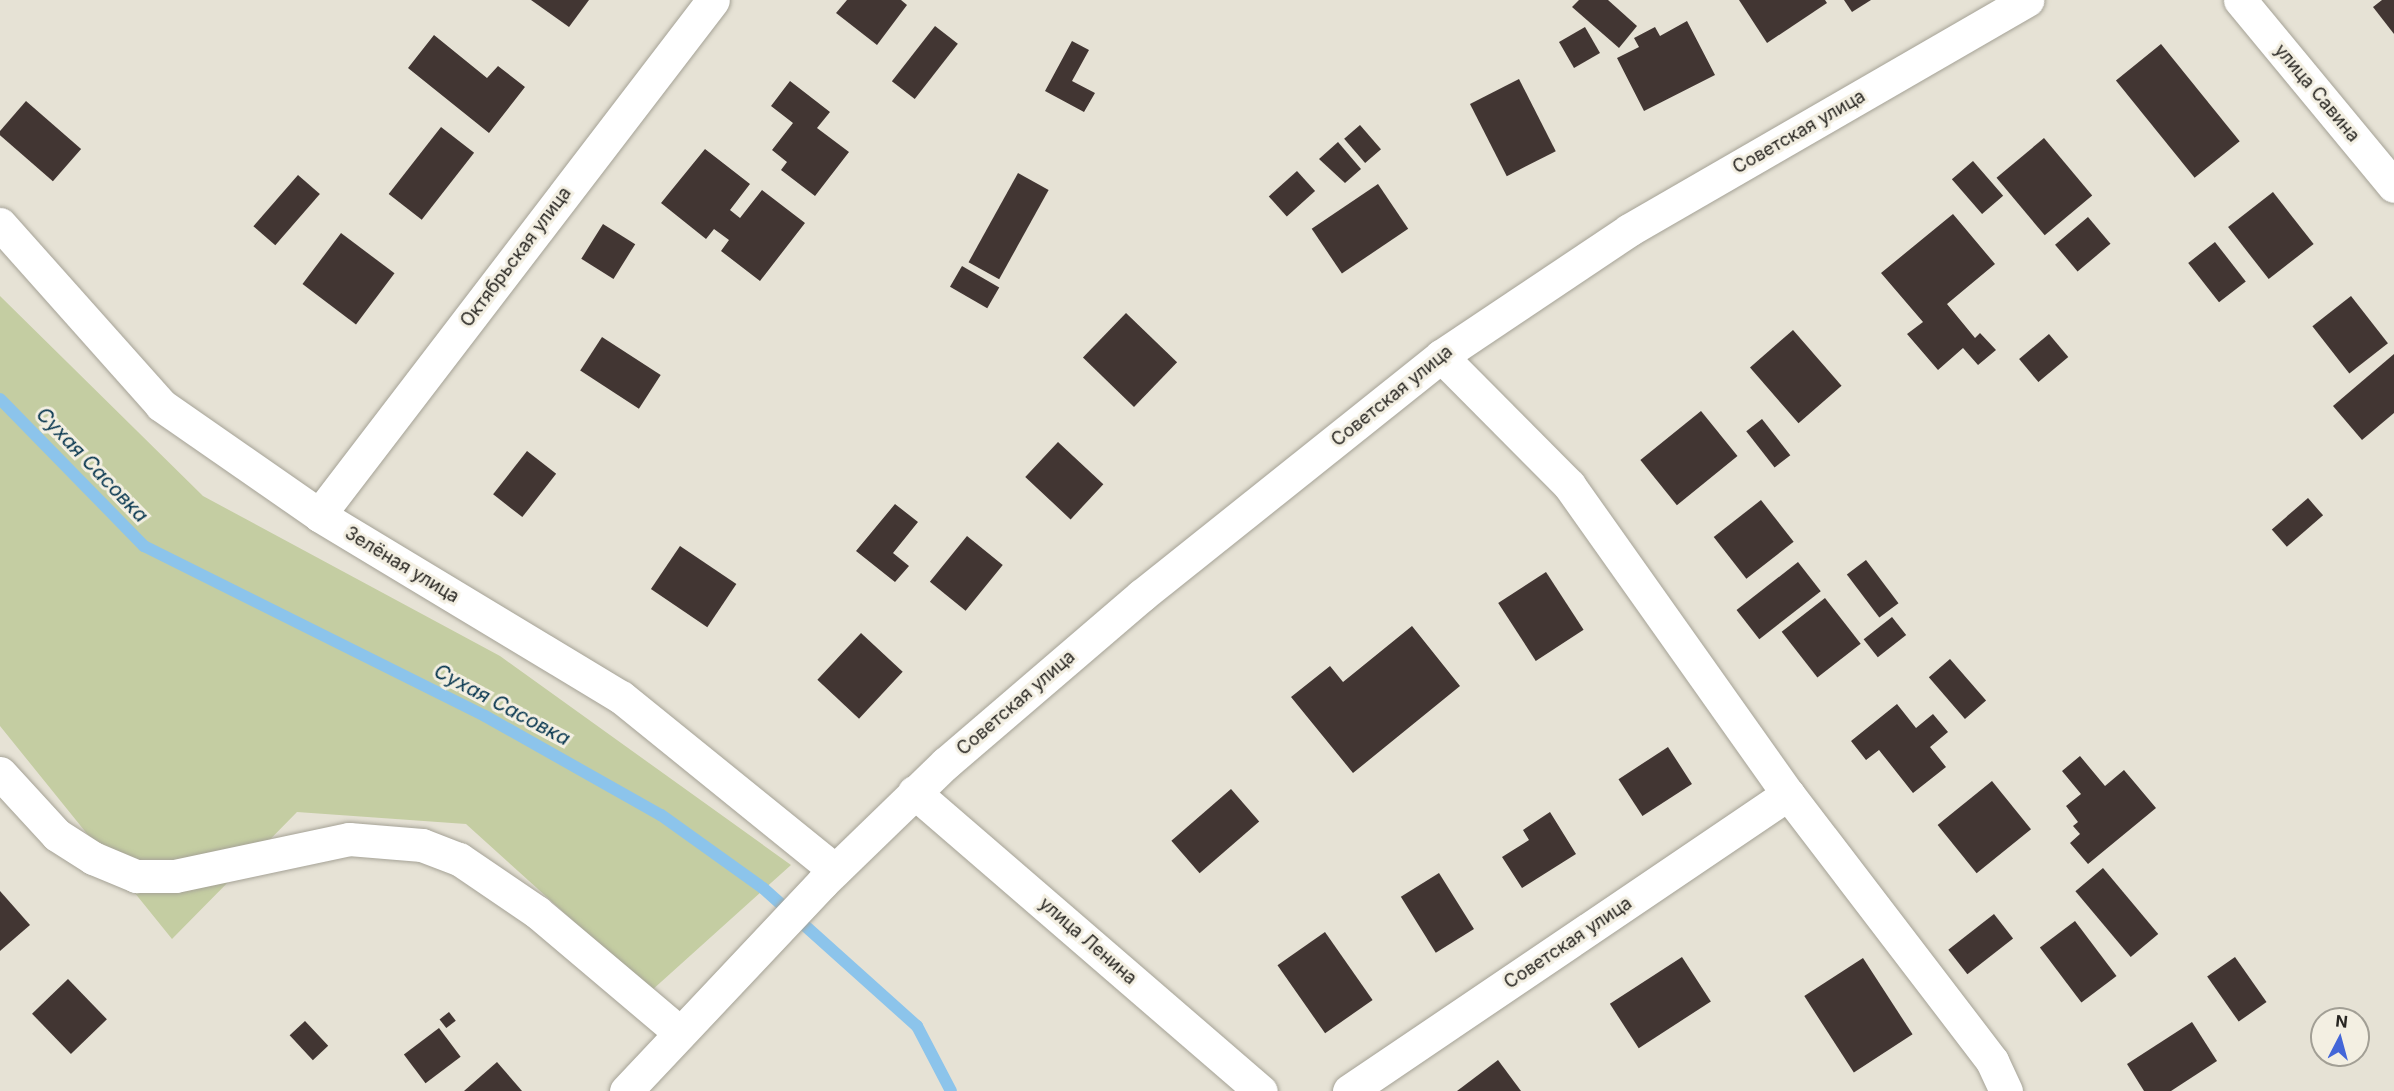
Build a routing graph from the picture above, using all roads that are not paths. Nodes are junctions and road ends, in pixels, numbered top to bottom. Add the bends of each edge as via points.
1 (713, 0) edge
2 (2027, 0) edge
3 (2240, 0) edge
4 (2394, 186) edge
5 (0, 224) edge
6 (1441, 356) junction
7 (319, 515) junction
8 (0, 773) edge
9 (914, 792) junction
10 (1788, 794) junction
11 (829, 876) junction
12 (678, 1031) junction
13 (626, 1091) edge
14 (1261, 1091) edge
15 (1348, 1091) edge
16 (2006, 1091) edge

1 - 7 street, Октябрьская улица
2 - 6 street, Советская улица via 1629,230
3 - 4 street, улица Савина
5 - 7 street, Зелёная улица via 161,405
6 - 9 street, Советская улица via 1142,596
6 - 10 street via 1569,485
7 - 11 street, Зелёная улица via 621,697
8 - 12 street via 57,835 93,858 136,876 175,876 349,839 422,845 459,859 537,912
9 - 11 street, Советская улица
9 - 14 street, улица Ленина
10 - 15 street, Советская улица
10 - 16 street via 1992,1061
11 - 12 street, Советская улица
12 - 13 street

